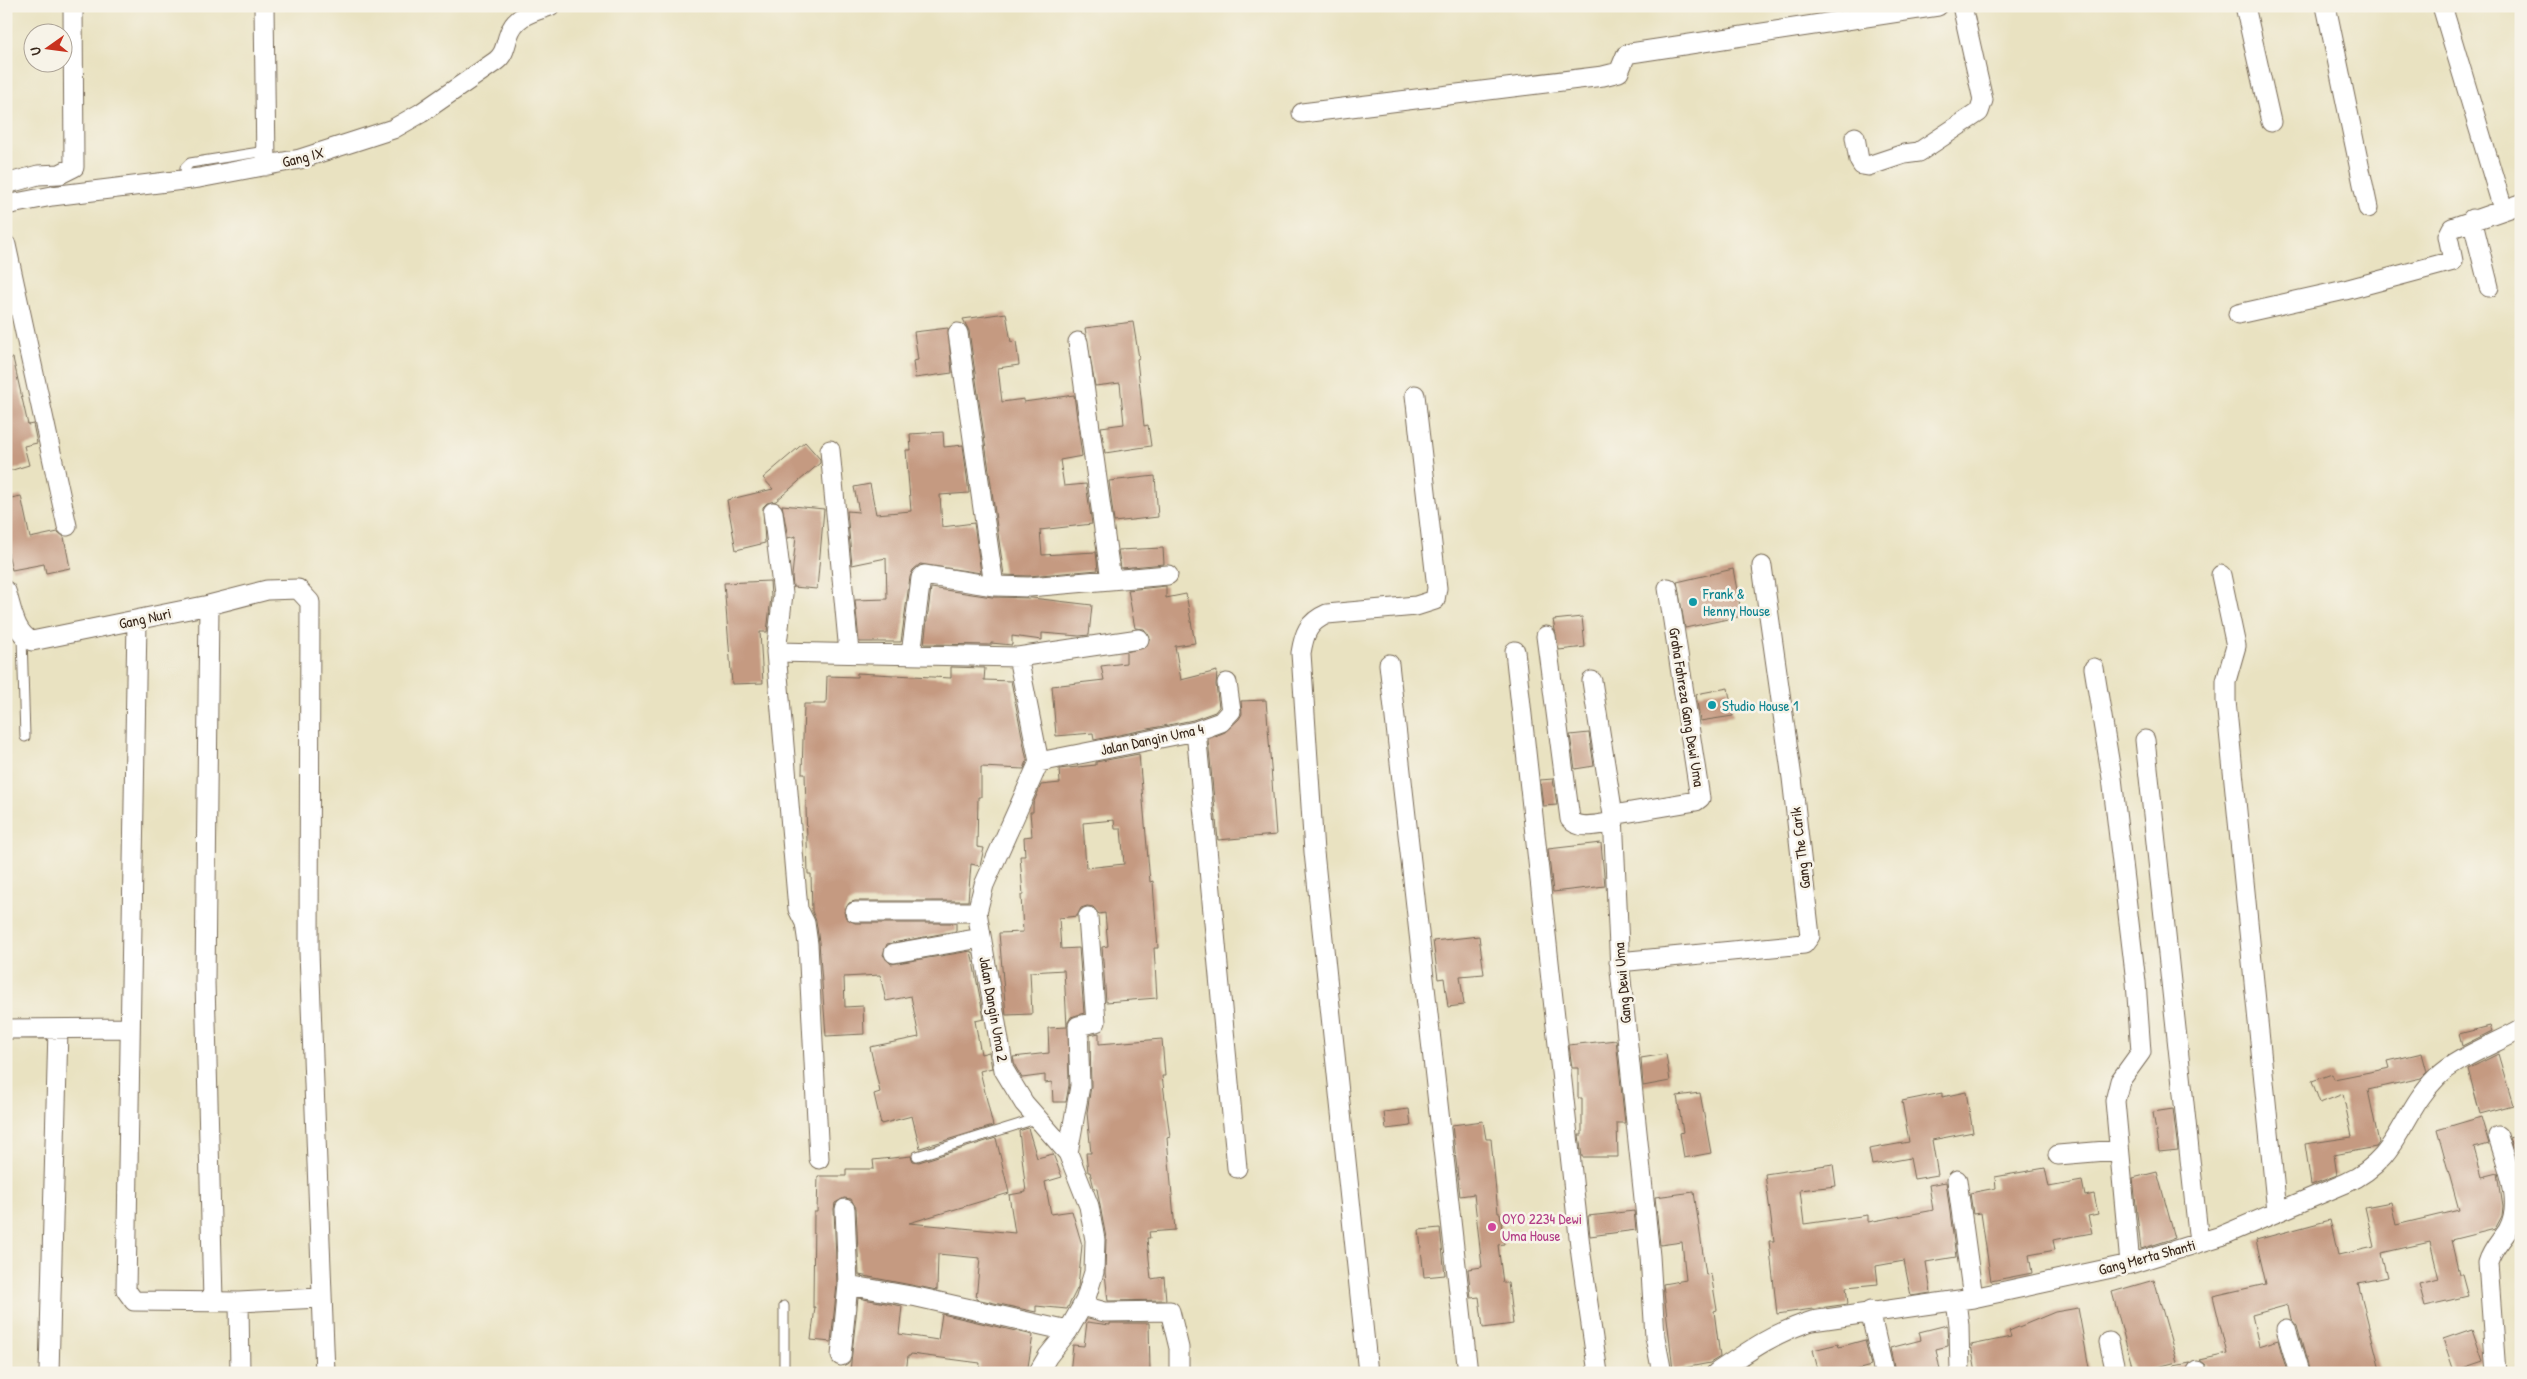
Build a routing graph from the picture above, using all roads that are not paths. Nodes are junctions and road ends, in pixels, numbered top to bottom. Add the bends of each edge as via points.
1 (73, 6) edge
2 (264, 6) edge
3 (550, 6) edge
4 (1938, 6) edge
5 (1962, 6) edge
6 (2244, 6) edge
7 (2326, 6) edge
8 (2442, 6) edge
9 (1302, 113) dead end
10 (2270, 122) dead end
11 (1855, 136) dead end
12 (266, 159) junction
13 (6, 184) edge
14 (6, 205) edge
15 (2512, 206) edge
16 (2368, 208) dead end
17 (2472, 219) junction
18 (6, 245) edge
19 (2489, 287) dead end
20 (2238, 314) dead end
21 (958, 333) dead end
22 (1078, 342) dead end
23 (1415, 395) dead end
24 (830, 450) dead end
25 (773, 512) dead end
26 (67, 526) dead end
27 (1762, 566) dead end
28 (1168, 575) dead end
29 (2221, 575) dead end
30 (1111, 580) junction
31 (994, 586) junction
32 (1668, 588) dead end
33 (6, 592) edge
34 (209, 605) junction
35 (137, 620) junction
36 (1546, 636) dead end
37 (22, 637) junction
38 (1139, 639) dead end
39 (1516, 651) dead end
40 (776, 652) junction
41 (848, 652) junction
42 (911, 654) junction
43 (1018, 657) junction
44 (1389, 664) dead end
45 (2094, 668) dead end
46 (1592, 681) dead end
47 (1227, 684) dead end
48 (1196, 731) junction
49 (25, 738) dead end
50 (2145, 740) dead end
51 (1039, 762) junction
52 (1614, 819) junction
53 (855, 912) dead end
54 (977, 912) junction
55 (1088, 918) dead end
56 (981, 938) junction
57 (894, 953) dead end
58 (1619, 962) junction
59 (58, 1028) junction
60 (130, 1028) junction
61 (2521, 1028) edge
62 (6, 1029) edge
63 (1039, 1118) junction
64 (2498, 1136) dead end
65 (2118, 1150) junction
66 (1068, 1153) junction
67 (2058, 1155) dead end
68 (917, 1156) dead end
69 (818, 1160) dead end
70 (1237, 1168) dead end
71 (1957, 1180) dead end
72 (845, 1209) dead end
73 (2277, 1212) junction
74 (2199, 1243) junction
75 (2130, 1264) junction
76 (848, 1284) junction
77 (320, 1298) junction
78 (1085, 1301) junction
79 (213, 1302) junction
80 (239, 1302) junction
81 (1962, 1302) junction
82 (784, 1306) dead end
83 (1871, 1314) junction
84 (2286, 1329) dead end
85 (1068, 1331) junction
86 (2109, 1342) dead end
87 (841, 1356) dead end
88 (49, 1373) edge
89 (240, 1373) edge
90 (325, 1373) edge
91 (784, 1373) edge
92 (1038, 1373) edge
93 (1179, 1373) edge
94 (1368, 1373) edge
95 (1468, 1373) edge
96 (1598, 1373) edge
97 (1662, 1373) edge
98 (1716, 1373) edge
99 (1884, 1373) edge
100 (1960, 1373) edge
101 (2116, 1373) edge
102 (2299, 1373) edge
103 (2496, 1373) edge

1 - 13 street via 74,168 60,174 38,175
2 - 12 street
3 - 12 street, Gang IX via 522,16 512,28 500,57 406,122 300,160
4 - 9 street via 1631,53 1626,55 1619,72 1603,76
5 - 11 street via 1983,100 1979,112 1919,152 1868,166 1859,160
6 - 10 street
7 - 16 street
8 - 15 street
12 - 14 street, Gang IX via 188,180 52,196
15 - 17 street
17 - 19 street
17 - 20 street via 2452,228 2448,236 2453,260 2345,290
18 - 26 street
21 - 31 street
22 - 30 street
23 - 94 street via 1437,588 1435,600 1416,606 1327,614 1314,620 1304,634 1302,653 1314,852
24 - 41 street
25 - 40 street via 784,594
27 - 58 street, Gang The Carik via 1810,936 1804,944
28 - 30 street
29 - 73 street via 2236,646 2226,681 2226,701
30 - 31 street via 1029,587
31 - 42 street via 924,575
32 - 52 street, Graha Fahreza Gang Dewi Uma via 1700,798
33 - 37 street
34 - 35 street, Gang Nuri
34 - 77 street, Gang Nuri via 266,590 298,588 310,602 309,952
34 - 79 street via 205,982
35 - 37 street, Gang Nuri via 32,641
35 - 60 street
36 - 52 street via 1570,819 1574,825 1580,826
37 - 49 lane
38 - 43 street
39 - 96 street via 1578,1227
40 - 41 street
40 - 69 street via 798,909 805,924 808,944
41 - 42 street
42 - 43 street
43 - 51 street
44 - 95 street
45 - 65 street via 2112,778 2141,1052 2120,1081 2115,1101
46 - 52 street
47 - 48 street, Jalan Dangin Uma 4 via 1232,706 1230,715 1222,722
48 - 51 street, Jalan Dangin Uma 4
48 - 70 street
50 - 74 street
51 - 54 street, Jalan Dangin Uma 2 via 984,885
52 - 58 street, Gang Dewi Uma
53 - 54 street
54 - 56 street, Jalan Dangin Uma 2
55 - 66 street via 1096,1022 1078,1026 1080,1086
56 - 57 street
56 - 63 street, Jalan Dangin Uma 2 via 1004,1070 1024,1102
58 - 97 street, Gang Dewi Uma via 1647,1219 1655,1337
59 - 60 street
59 - 62 street
59 - 88 street
60 - 79 street via 126,1290 134,1301
61 - 73 street, Gang Merta Shanti via 2438,1076 2383,1158 2360,1176
63 - 66 street, Jalan Dangin Uma 2
63 - 68 lane
64 - 103 street via 2514,1205 2507,1230 2488,1263
65 - 67 street
65 - 75 street
66 - 78 street, Jalan Dangin Uma 2 via 1089,1206 1095,1240 1094,1272
71 - 81 street
72 - 76 street
73 - 74 street, Gang Merta Shanti
74 - 75 street, Gang Merta Shanti
75 - 81 street, Gang Merta Shanti
76 - 85 street
76 - 87 street
77 - 80 street
77 - 90 street
78 - 85 street, Jalan Dangin Uma 2
78 - 93 street via 1090,1308 1105,1312 1170,1311 1179,1348
79 - 80 street
80 - 89 street
81 - 83 street, Gang Merta Shanti
81 - 100 street
82 - 91 lane
83 - 98 street, Gang Merta Shanti via 1812,1321 1788,1329 1768,1338
83 - 99 street
84 - 102 street
85 - 92 street, Jalan Dangin Uma 2
86 - 101 street

